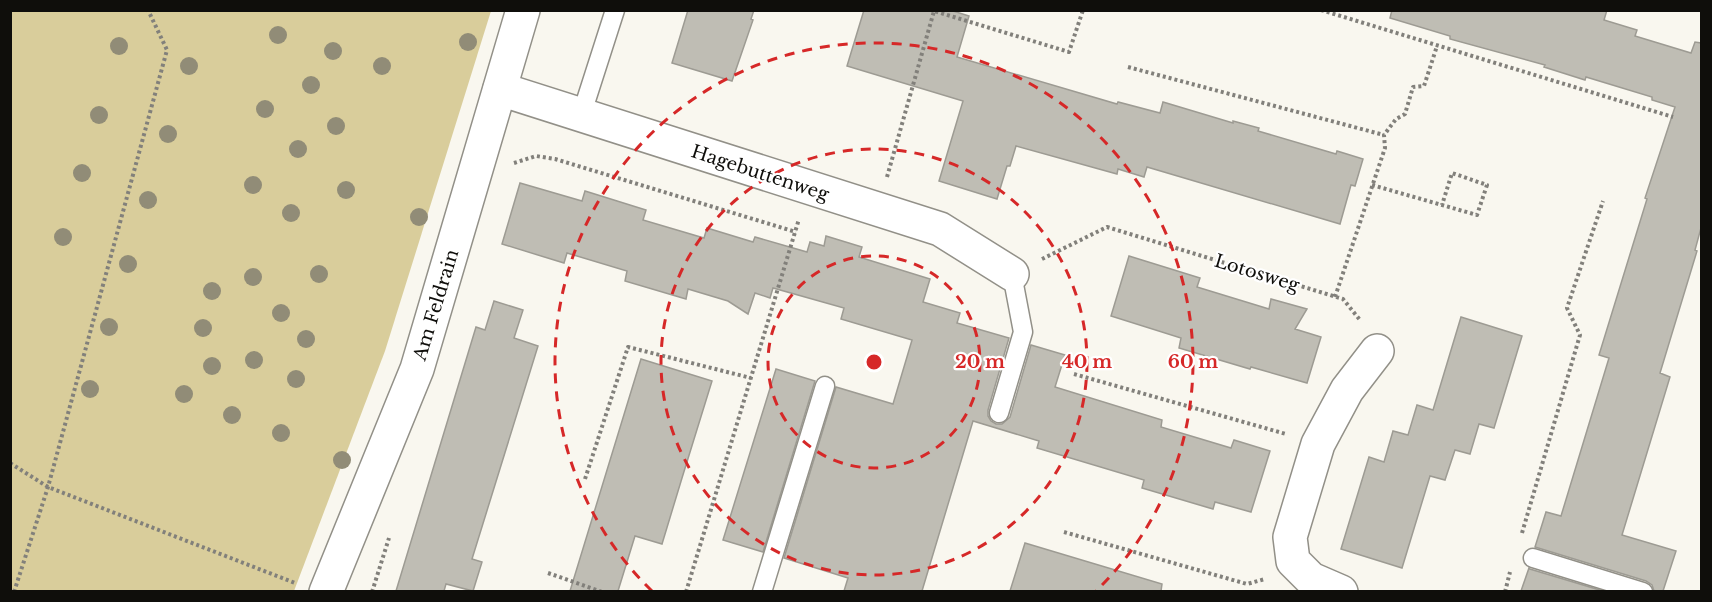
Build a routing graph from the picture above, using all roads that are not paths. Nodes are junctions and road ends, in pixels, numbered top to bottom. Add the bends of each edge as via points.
1 (523, 10) edge
2 (615, 10) edge
3 (500, 89) junction
4 (581, 116) junction
5 (1012, 274) joint
6 (1377, 351) road end
7 (825, 386) dead end
8 (999, 413) dead end
9 (1533, 558) dead end
10 (311, 587) edge
11 (762, 591) edge
12 (1341, 591) edge
13 (1643, 591) edge

1 - 3 street, Am Feldrain
2 - 4 lane
3 - 4 street, Hagebuttenweg
3 - 10 street, Am Feldrain via 417,369
4 - 5 street, Hagebuttenweg via 940,229
5 - 8 lane via 1023,332
6 - 12 street via 1347,390 1318,444 1290,537 1293,561 1311,579
7 - 11 lane
9 - 13 lane

